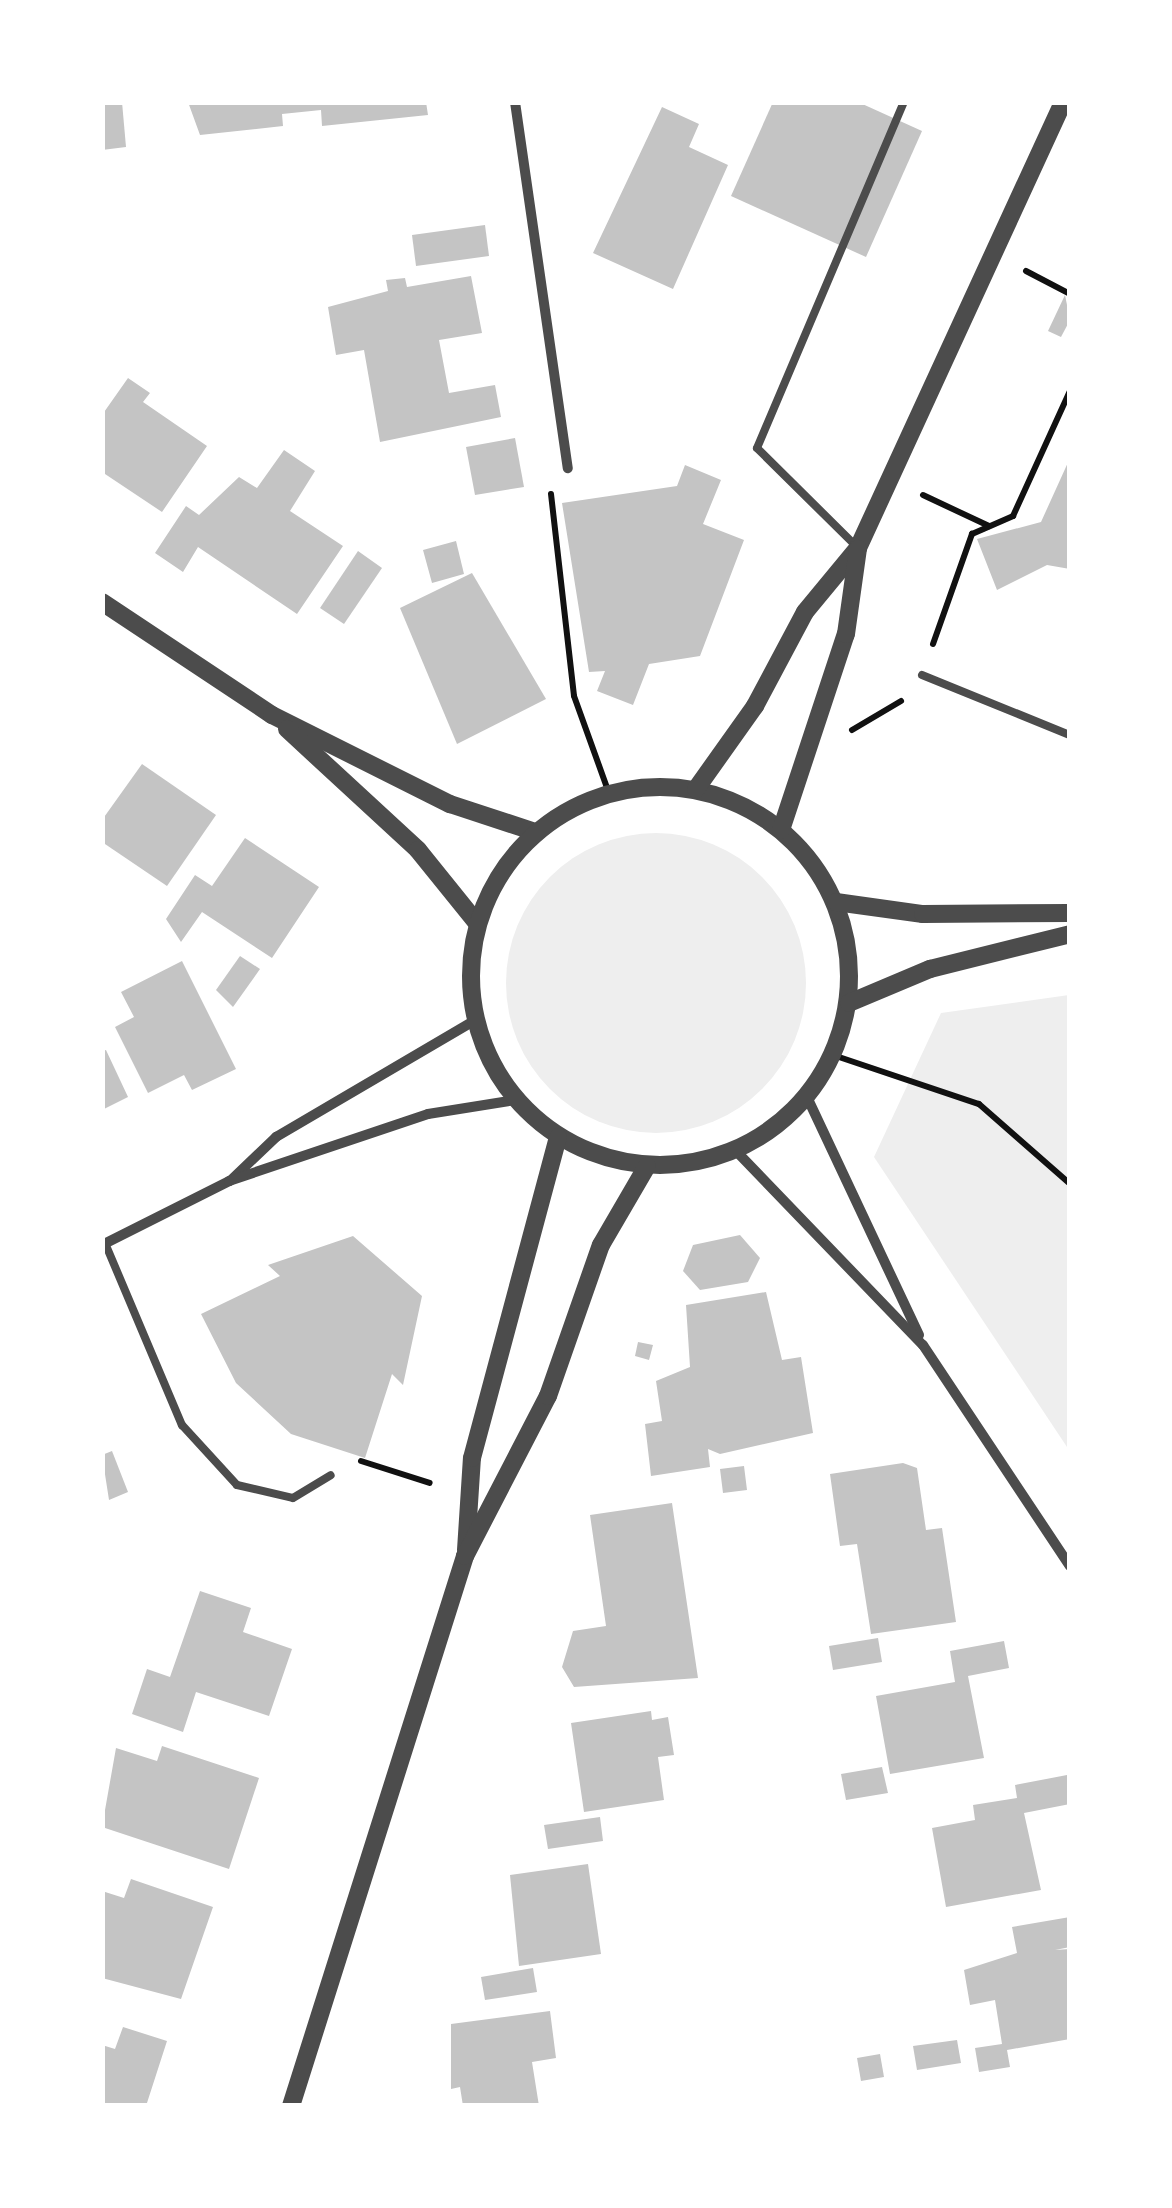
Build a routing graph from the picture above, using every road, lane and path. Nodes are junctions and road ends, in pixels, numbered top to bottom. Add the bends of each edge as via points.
1 (516, 102) edge
2 (904, 102) edge
3 (1063, 102) edge
4 (1070, 391) edge
5 (568, 468) joint
6 (890, 479) junction
7 (990, 526) junction
8 (858, 548) junction
9 (102, 602) edge
10 (922, 674) joint
11 (272, 715) junction
12 (1070, 734) edge
13 (696, 789) junction
14 (608, 793) junction
15 (781, 830) junction
16 (535, 832) junction
17 (836, 902) junction
18 (1070, 912) edge
19 (477, 923) junction
20 (1070, 934) edge
21 (849, 1003) junction
22 (474, 1021) junction
23 (834, 1055) junction
24 (807, 1097) junction
25 (515, 1100) junction
26 (558, 1137) junction
27 (737, 1152) junction
28 (646, 1166) junction
29 (229, 1182) junction
30 (1070, 1184) edge
31 (104, 1244) edge
32 (923, 1344) junction
33 (332, 1475) joint
34 (470, 1495) junction
35 (466, 1556) junction
36 (1070, 1566) edge
37 (291, 2106) edge

1 - 5 street
2 - 8 lane via 757,448
3 - 6 street
4 - 7 path via 1013,516
5 - 14 path via 546,502 574,696
6 - 7 path
6 - 8 street
7 - 10 path via 972,534
8 - 13 street via 806,612 755,706
8 - 15 street via 846,634
9 - 11 street
10 - 12 lane
11 - 16 street via 450,804
11 - 19 street via 418,850
13 - 14 street
13 - 15 street
14 - 16 street
15 - 17 street
16 - 19 street via 500,871
17 - 18 street via 923,914
17 - 21 street via 850,948
19 - 22 street
20 - 21 street via 930,970
21 - 23 street
22 - 25 street
22 - 29 street via 276,1137
23 - 24 street
23 - 30 path via 979,1104
24 - 27 street
24 - 32 street
25 - 26 street
25 - 29 street via 428,1114
26 - 28 street
26 - 34 street
27 - 28 street
27 - 32 street
28 - 35 street via 601,1244 548,1396
29 - 31 street
31 - 33 lane via 182,1426 237,1485 293,1498
32 - 36 street
33 - 34 path via 355,1459
34 - 35 street
35 - 37 street

